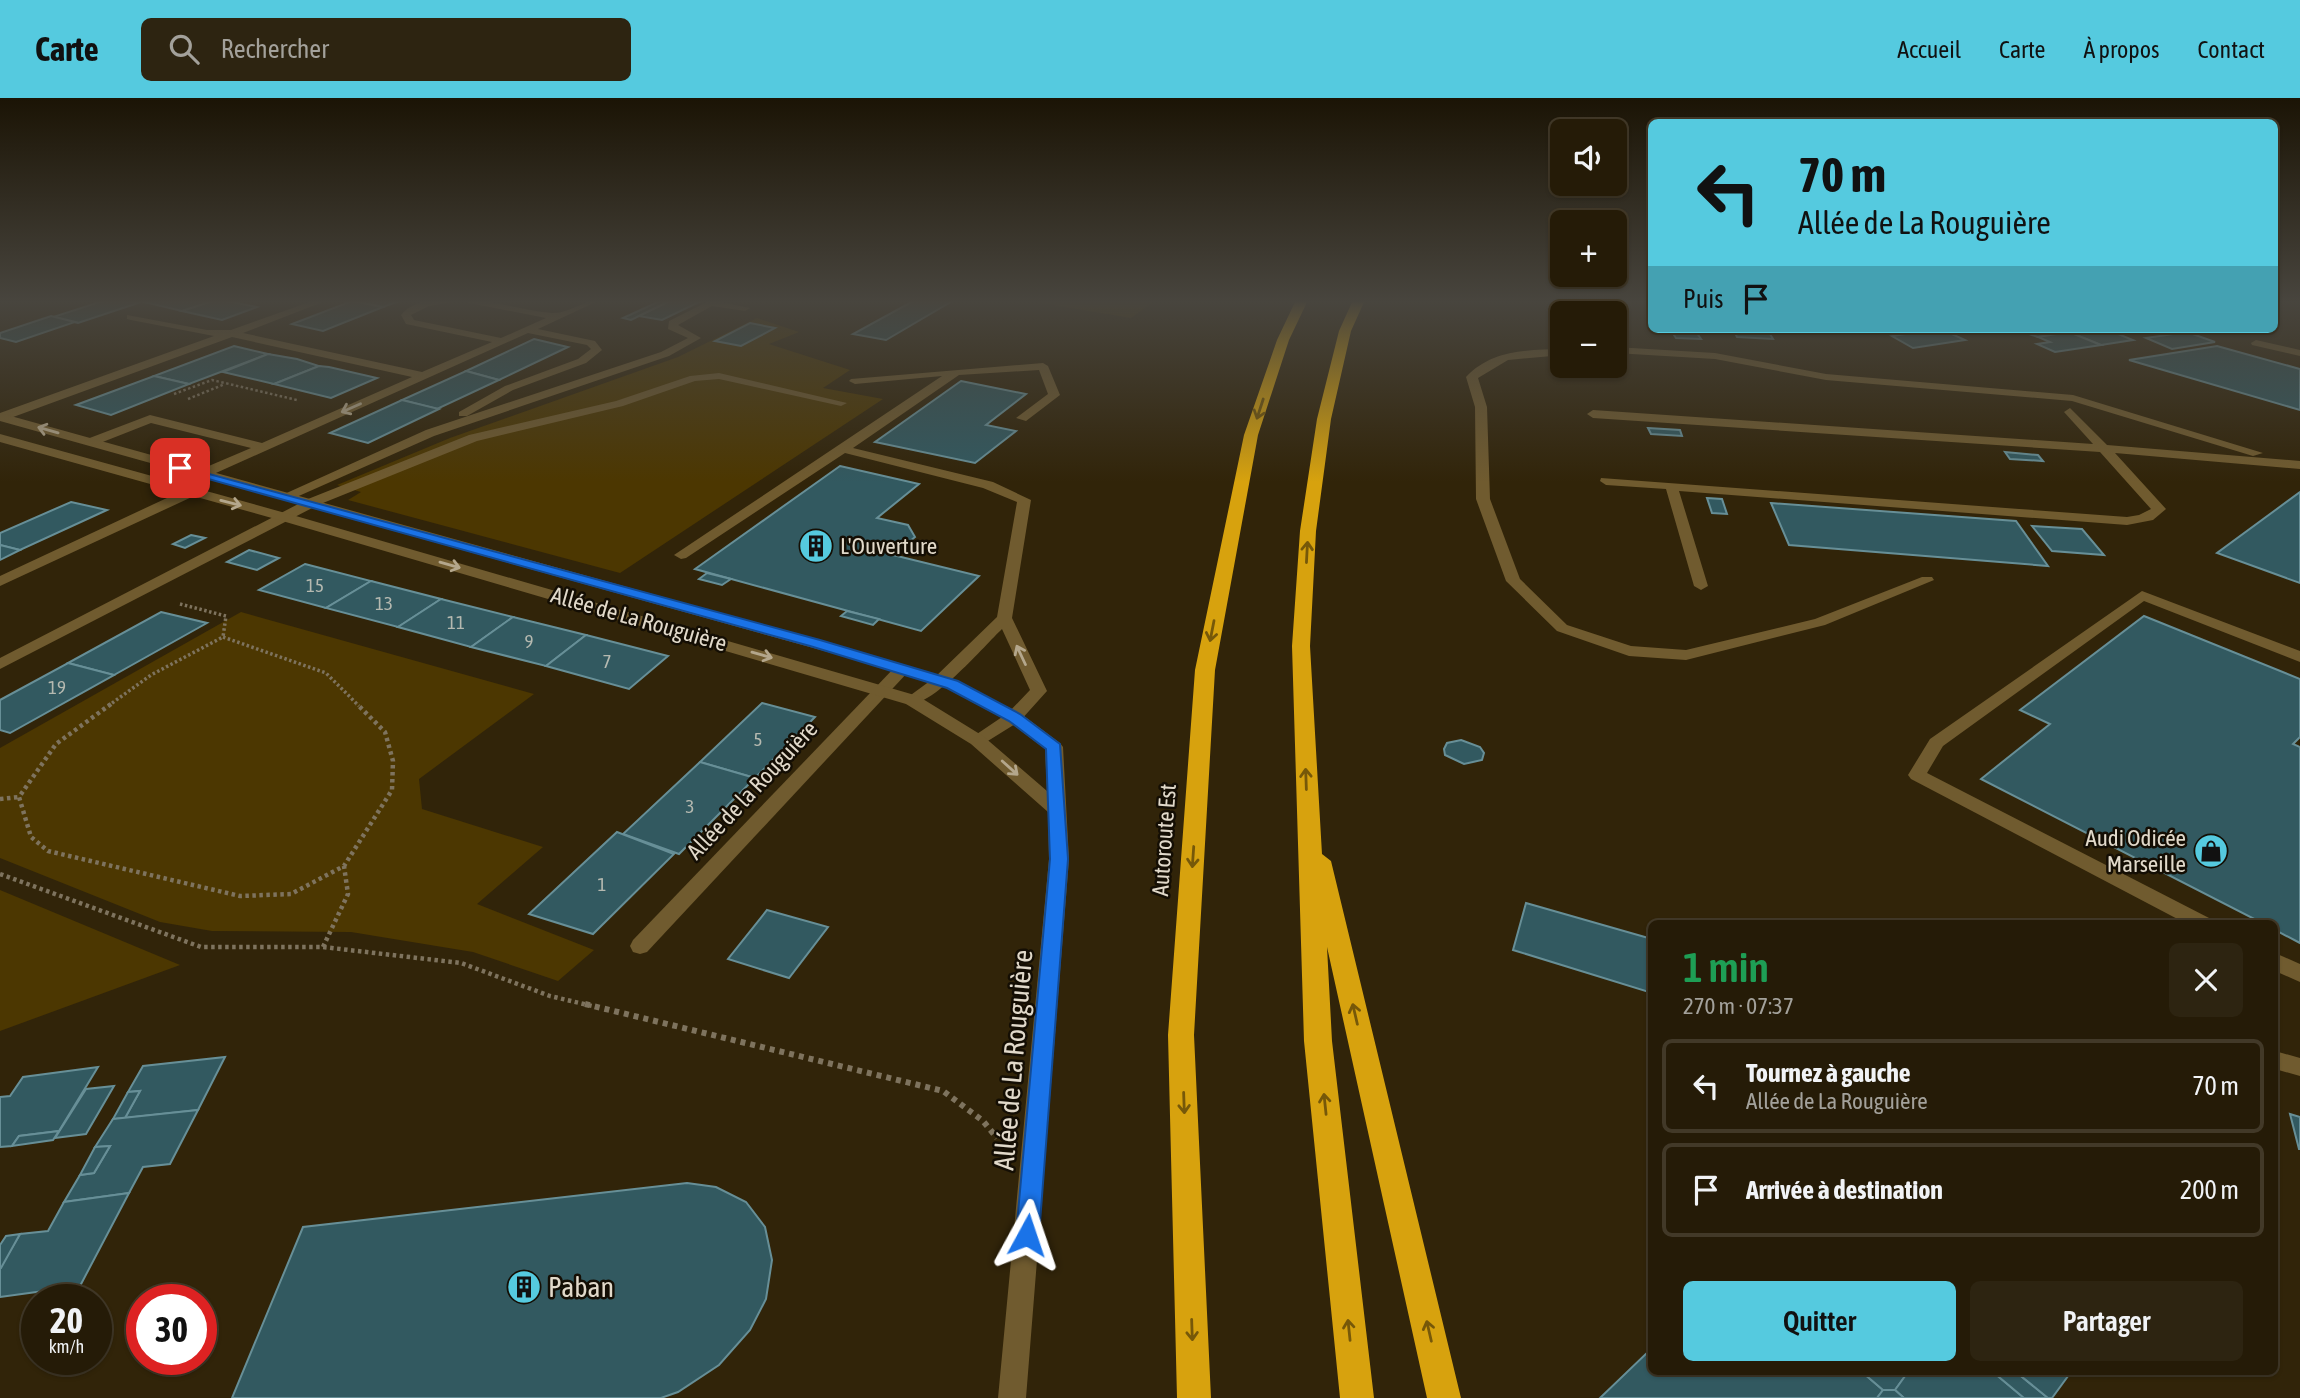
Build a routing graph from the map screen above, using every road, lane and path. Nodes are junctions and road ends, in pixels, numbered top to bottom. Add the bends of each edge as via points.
1 (154, 361) edge
2 (354, 361) edge
3 (458, 361) edge
4 (582, 361) edge
5 (645, 361) edge
6 (1276, 361) edge
7 (1338, 361) edge
8 (1491, 361) edge
9 (1740, 361) edge
10 (956, 372) junction
11 (423, 376) junction
12 (855, 380) dead end
13 (226, 383) dead end
14 (208, 391) dead end
15 (841, 403) dead end
16 (2070, 412) dead end
17 (1593, 414) dead end
18 (0, 417) edge
19 (1022, 418) dead end
20 (430, 433) junction
21 (0, 438) edge
22 (90, 442) junction
23 (262, 447) junction
24 (843, 449) junction
25 (2105, 449) junction
26 (2283, 462) junction
27 (2300, 465) edge
28 (202, 474) junction
29 (1606, 481) dead end
30 (1671, 486) junction
31 (189, 493) junction
32 (287, 496) junction
33 (313, 502) junction
34 (284, 517) junction
35 (681, 555) dead end
36 (1927, 580) dead end
37 (0, 582) edge
38 (1701, 586) dead end
39 (139, 592) junction
40 (1004, 618) junction
41 (223, 637) junction
42 (2300, 657) edge
43 (0, 663) edge
44 (902, 669) junction
45 (940, 681) junction
46 (880, 689) junction
47 (912, 700) junction
48 (1014, 717) junction
49 (977, 740) junction
50 (19, 797) junction
51 (0, 799) edge
52 (1307, 809) junction
53 (1057, 810) junction
54 (344, 866) junction
55 (0, 874) edge
56 (2196, 920) edge
57 (640, 946) dead end
58 (323, 947) junction
59 (2278, 963) edge
60 (2300, 974) edge
61 (2278, 1061) edge
62 (2300, 1067) edge
63 (1033, 1181) junction
64 (1012, 1398) edge
65 (1194, 1398) edge
66 (1357, 1398) edge
67 (1444, 1398) edge

1 - 18 street
2 - 11 street
3 - 11 street
4 - 20 street via 509,388
5 - 20 street
6 -> 65 highway, Autoroute Est via 1251,435 1205,670 1181,1035
52 -> 7 highway via 1301,646 1308,531 1324,419
8 - 36 street via 1472,377 1481,407 1483,499 1513,581 1562,628 1629,651 1686,655 1820,621
9 - 26 street via 1826,377 2073,398
10 - 12 street
10 - 19 street via 1043,366 1054,395
10 - 24 street
11 -> 23 street
13 - 14 path
15 - 33 street via 719,376 694,378 619,404 473,438
16 - 25 street
17 - 25 street
22 -> 18 street, Allée de La Rouguière
20 - 32 street
21 - 31 street, Allée de La Rouguière
22 - 23 street via 150,419
22 - 28 street, Allée de La Rouguière
23 - 28 street
24 - 35 street
24 - 40 street via 988,485 1024,500
25 - 26 street
25 - 30 street via 2159,509 2146,519
26 - 27 street
28 - 31 street
28 - 32 street, Allée de La Rouguière
29 - 30 street
30 - 38 street
31 -> 34 street, Allée de La Rouguière
31 - 37 street
32 - 33 street, Allée de La Rouguière
33 - 34 street
33 - 44 street, Allée de La Rouguière
34 - 39 street
34 -> 46 street, Allée de La Rouguière
39 - 41 path via 226,616
39 - 43 street
40 - 45 street
48 -> 40 street via 1039,691
41 - 50 path via 151,675 56,744
41 - 54 path via 326,673 385,732 393,761 392,790
42 - 56 street via 2142,595 1936,743 1917,775
44 - 45 street, Allée de La Rouguière
44 - 46 street, Allée de la Rouguière
45 - 47 street
45 - 48 street, Allée de La Rouguière
46 - 47 street, Allée de La Rouguière
46 - 57 street, Allée de la Rouguière
47 - 49 street, Allée de La Rouguière
48 - 49 street
48 - 53 street, Allée de La Rouguière via 1054,747
49 -> 53 street, Allée de La Rouguière
50 - 51 path
50 - 54 path via 31,837 48,851 240,896 291,894
66 -> 52 highway via 1318,1041
67 -> 52 highway
53 - 63 street, Allée de La Rouguière via 1059,859
54 - 58 path via 348,894
55 - 58 path via 201,947
58 - 63 path via 461,963 550,996 943,1091 983,1121
59 - 60 street
61 - 62 street
63 - 64 street, Allée de La Rouguière

